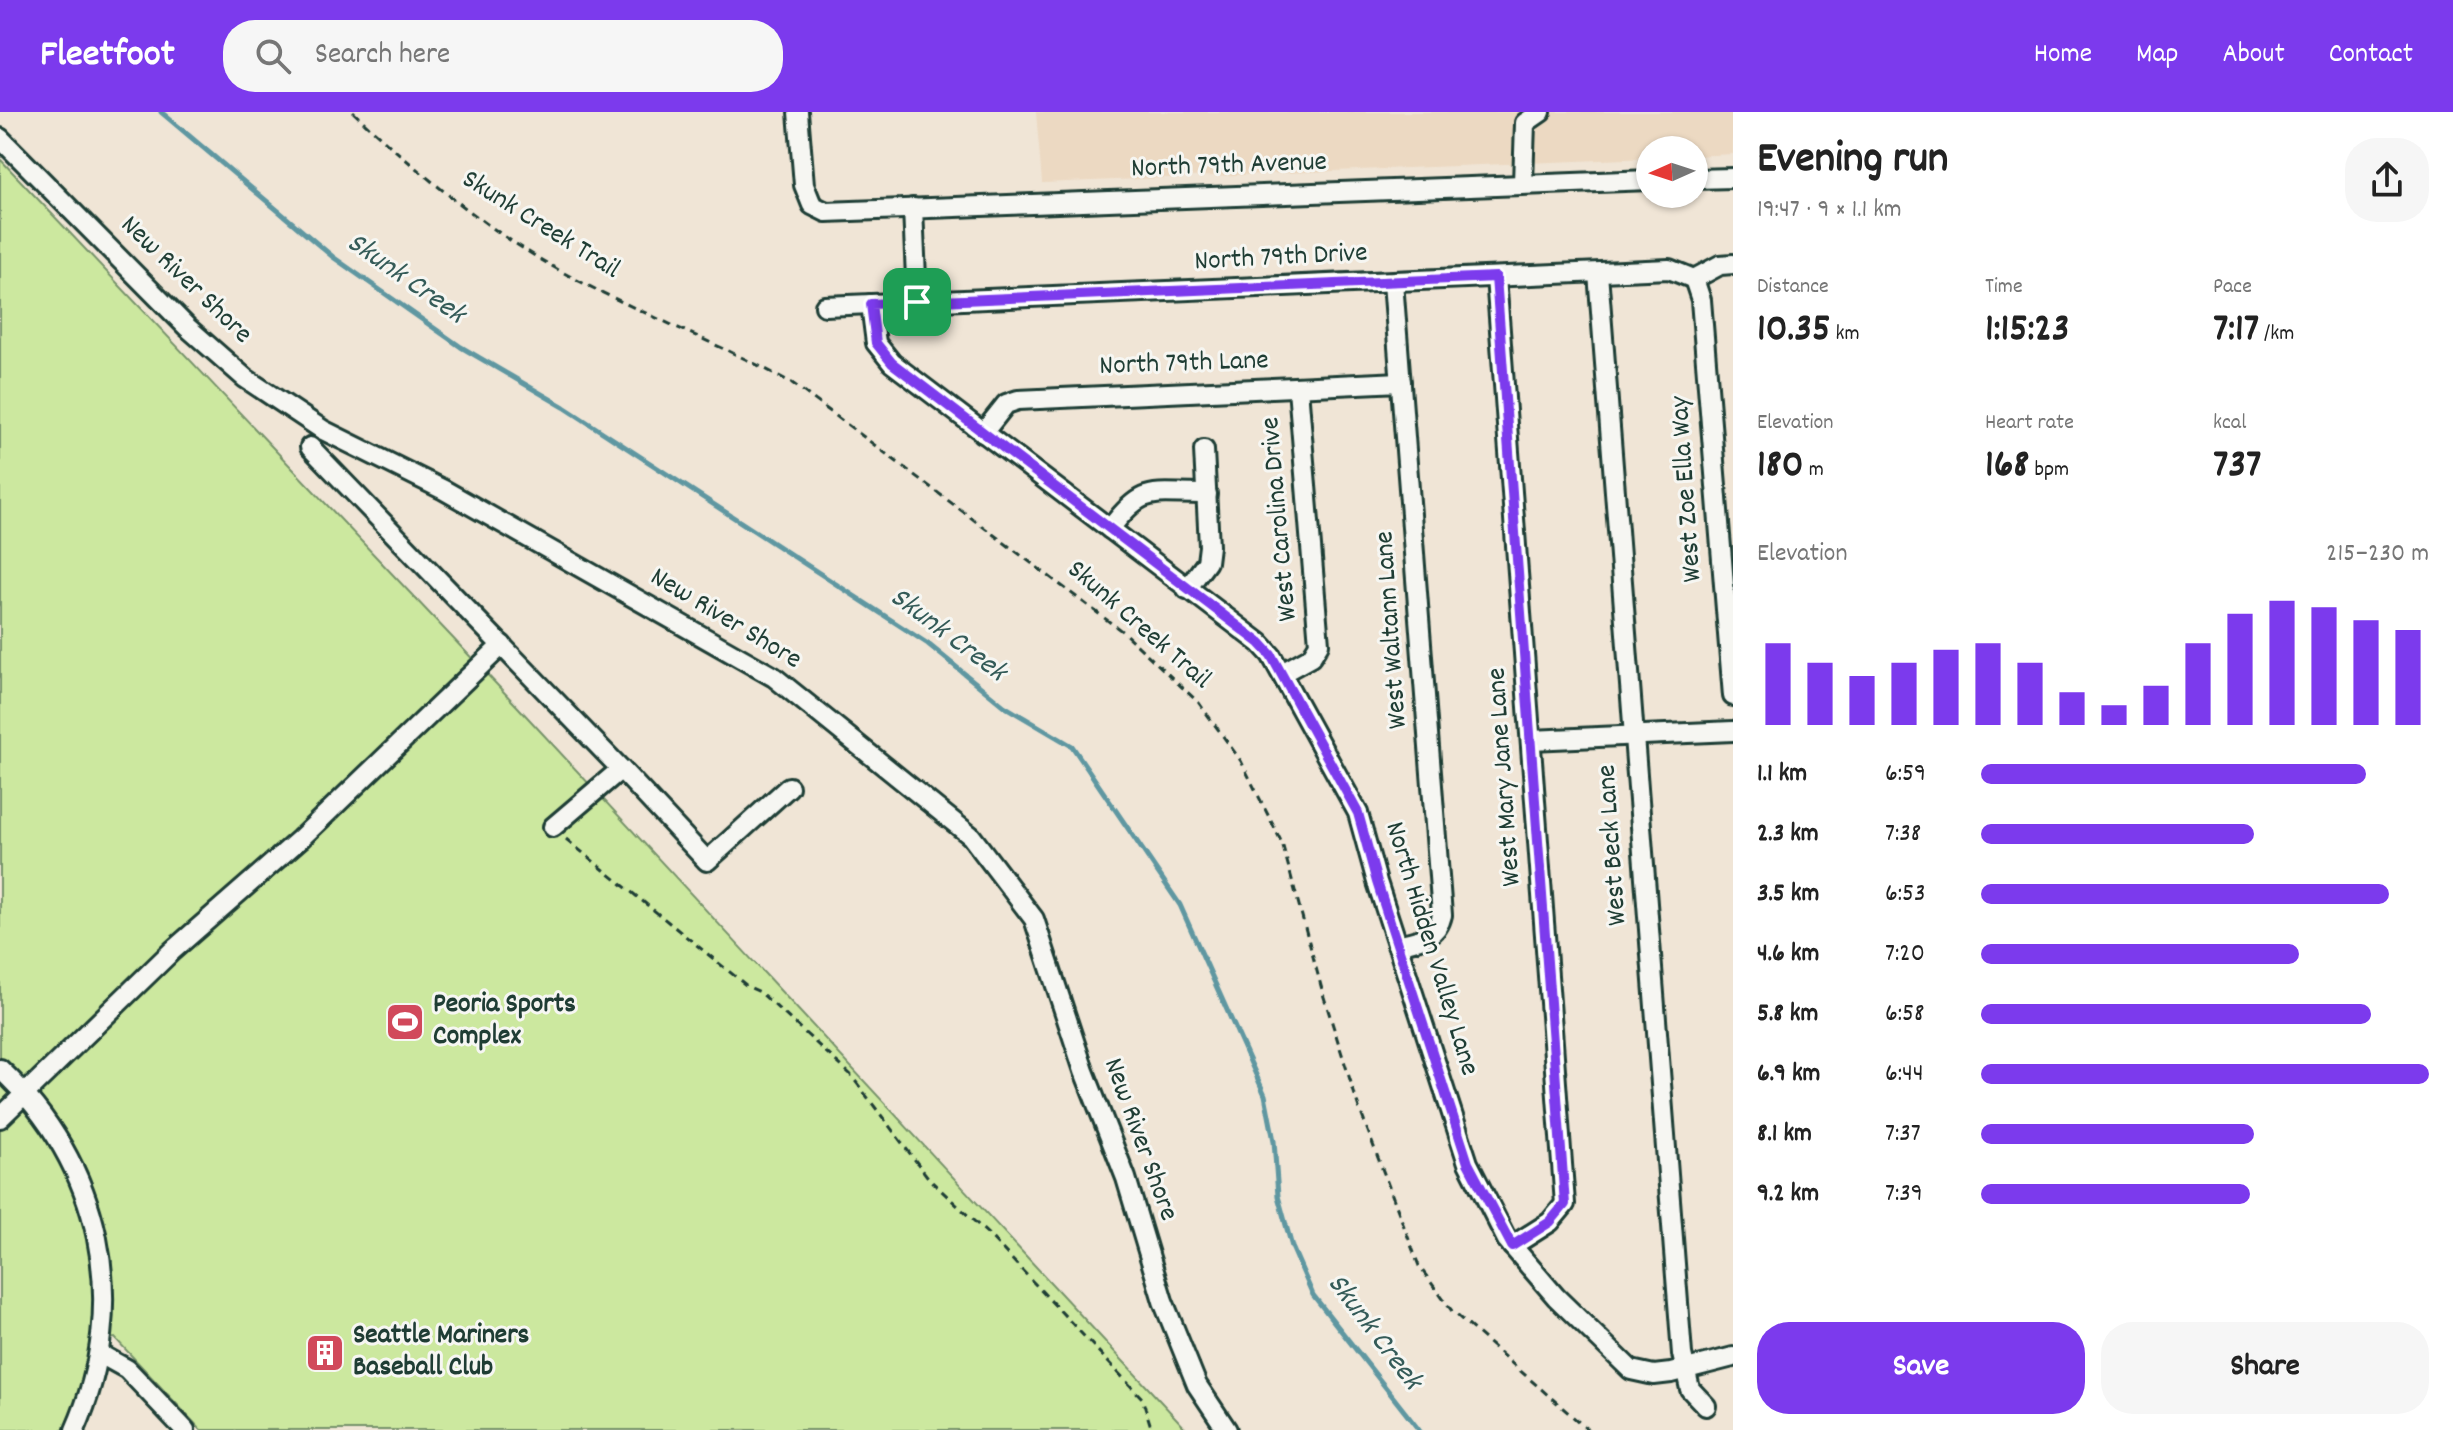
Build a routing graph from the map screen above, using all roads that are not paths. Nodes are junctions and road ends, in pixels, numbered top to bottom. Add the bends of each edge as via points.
1 (798, 112) edge
2 (1541, 112) edge
3 (0, 138) edge
4 (1733, 178) edge
5 (1708, 179) edge
6 (1636, 180) edge
7 (1523, 183) junction
8 (913, 208) junction
9 (1733, 264) edge
10 (1598, 273) junction
11 (1496, 277) junction
12 (1694, 279) junction
13 (1393, 282) junction
14 (917, 302) junction
15 (871, 304) junction
16 (825, 306) dead end
17 (1401, 382) junction
18 (1298, 388) junction
19 (983, 433) junction
20 (310, 447) dead end
21 (1204, 450) dead end
22 (1207, 494) junction
23 (1110, 529) junction
24 (1187, 589) junction
25 (502, 645) junction
26 (1282, 673) junction
27 (1733, 696) edge
28 (1733, 731) edge
29 (1635, 734) junction
30 (1531, 740) junction
31 (621, 769) junction
32 (789, 787) dead end
33 (553, 827) road end
34 (1397, 945) junction
35 (0, 1069) edge
36 (26, 1095) junction
37 (0, 1118) edge
38 (1512, 1246) junction
39 (100, 1354) junction
40 (1733, 1357) edge
41 (1684, 1370) junction
42 (1706, 1406) dead end
43 (75, 1430) edge
44 (185, 1430) edge
45 (1227, 1430) edge

1 - 8 street, North 79th Avenue via 804,185 812,205 826,212
2 - 7 street via 1525,123
3 - 45 street, New River Shore via 187,327 245,378 323,430 444,490 774,677 971,836 1034,919 1126,1178 1163,1301 1197,1385
4 - 5 street
6 - 7 street, North 79th Avenue
7 - 8 street, North 79th Avenue
8 - 14 street
9 - 12 street
10 - 11 street, North 79th Drive
10 - 12 street, North 79th Drive via 1669,269
10 - 29 street, West Beck Lane
11 - 13 street, North 79th Drive
11 - 30 street, West Mary Jane Lane
12 - 27 street, West Zoe Ella Way via 1701,300
13 - 14 street, North 79th Drive
13 - 17 street, West Waltann Lane
14 - 15 street, North 79th Drive
15 - 16 street, North 79th Drive
15 - 19 street, North Hidden Valley Lane via 876,343 892,363
17 - 18 street, North 79th Lane
17 - 34 street, West Waltann Lane via 1442,915 1440,927 1430,936
18 - 19 street, North 79th Lane via 1018,400 1006,404
18 - 26 street, West Carolina Drive via 1319,644 1311,657
19 - 23 street, North Hidden Valley Lane
20 - 25 street
21 - 22 street
22 - 23 street via 1145,495 1131,501
22 - 24 street via 1207,562
23 - 24 street, North Hidden Valley Lane
24 - 26 street, North Hidden Valley Lane via 1260,643
25 - 31 street
25 - 36 street via 300,839 172,951
26 - 34 street, North Hidden Valley Lane via 1358,813
28 - 29 street
29 - 30 street
29 - 41 street, West Beck Lane
30 - 38 street, West Mary Jane Lane via 1565,1204 1550,1222
31 - 32 street via 707,861
31 - 33 street
34 - 38 street, North Hidden Valley Lane via 1468,1163
35 - 36 street
36 - 37 street
36 - 39 street via 66,1151 93,1216 104,1279
38 - 41 street, North Hidden Valley Lane via 1631,1370 1654,1375
39 - 43 street
39 - 44 street via 127,1369
40 - 41 street, North Hidden Valley Lane
41 - 42 street, West Beck Lane via 1697,1400

